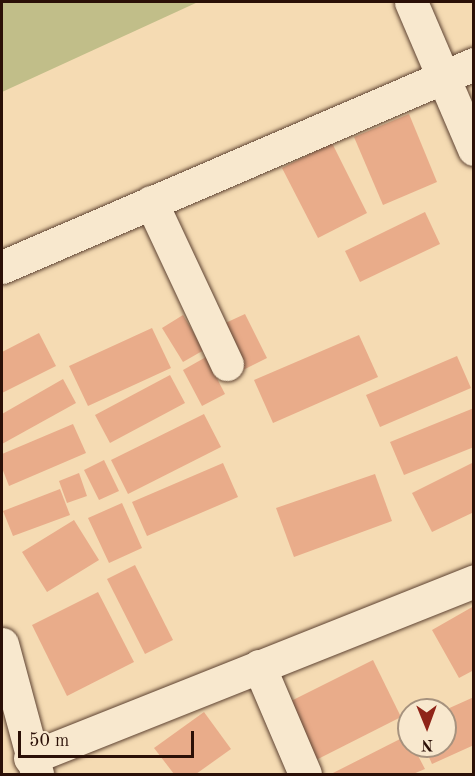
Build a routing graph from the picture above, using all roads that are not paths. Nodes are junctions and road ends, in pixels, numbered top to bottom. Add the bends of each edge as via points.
1 (411, 2) edge
2 (459, 70) edge
3 (474, 149) edge
4 (151, 202) junction
5 (2, 267) edge
6 (227, 364) dead end
7 (474, 581) edge
8 (2, 644) edge
9 (260, 666) junction
10 (34, 766) edge
11 (305, 774) edge

1 - 2 street
2 - 3 street
2 - 4 street
4 - 5 street
4 - 6 street
7 - 9 street
8 - 10 street
9 - 10 street
9 - 11 street

